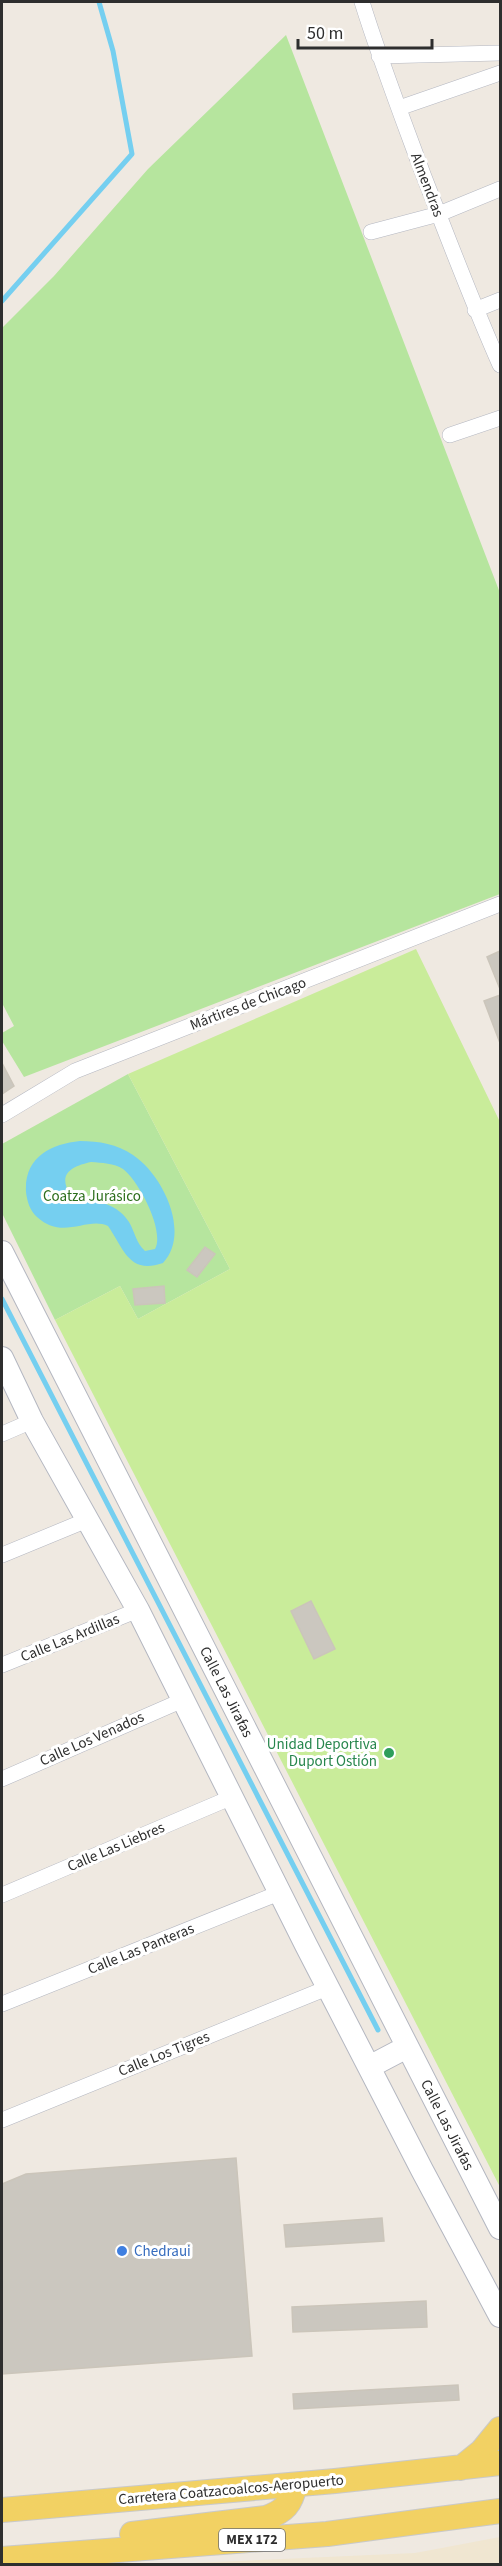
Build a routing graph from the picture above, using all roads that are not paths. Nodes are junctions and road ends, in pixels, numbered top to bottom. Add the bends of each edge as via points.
1 (362, 2) edge
2 (501, 53) edge
3 (379, 56) junction
4 (501, 74) edge
5 (399, 108) junction
6 (501, 189) edge
7 (439, 214) junction
8 (371, 232) dead end
9 (501, 300) edge
10 (475, 310) junction
11 (501, 365) edge
12 (501, 418) edge
13 (450, 435) dead end
14 (501, 904) edge
15 (2, 1115) edge
16 (2, 1252) edge
17 (2, 1358) edge
18 (32, 1421) junction
19 (2, 1434) edge
20 (87, 1520) junction
21 (2, 1555) edge
22 (138, 1610) junction
23 (2, 1665) edge
24 (183, 1700) junction
25 (2, 1779) edge
26 (230, 1798) junction
27 (279, 1893) junction
28 (2, 1895) edge
29 (327, 1988) junction
30 (2, 2004) edge
31 (407, 2047) junction
32 (369, 2067) junction
33 (2, 2120) edge
34 (501, 2228) edge
35 (501, 2316) edge
36 (501, 2429) edge
37 (501, 2463) edge
38 (461, 2468) junction
39 (296, 2485) junction
40 (2, 2510) edge
41 (501, 2511) edge
42 (64, 2553) junction
43 (2, 2559) edge

1 - 3 street, Almendras
2 - 3 street
3 - 5 street, Almendras
4 - 5 street
5 - 7 street, Almendras
6 - 7 street
7 - 8 street
7 - 10 street, Almendras
9 - 10 street
10 - 11 street, Almendras
12 - 13 street
14 - 15 street, Mártires de Chicago via 75,1071
16 - 31 main road, Calle Las Jirafas
17 - 18 main road
18 - 19 street
18 - 20 main road
20 - 21 street
20 - 22 main road
22 - 23 street, Calle Las Ardillas
22 - 24 main road
24 - 25 street, Calle Los Venados
24 - 26 main road
26 - 27 main road
26 - 28 street, Calle Las Liebres
27 - 29 main road
27 - 30 street, Calle Las Panteras
29 - 32 main road
29 - 33 street, Calle Los Tigres
31 - 32 main road
31 - 34 main road, Calle Las Jirafas
32 - 35 main road
36 - 38 main road
37 - 38 main road, Carretera Coatzacoalcos-Aeropuerto
38 - 39 main road, Carretera Coatzacoalcos-Aeropuerto
39 - 40 main road, Carretera Coatzacoalcos-Aeropuerto
39 - 42 main road via 286,2508 266,2517 122,2536
41 - 42 main road, MEX 172 via 327,2534
42 - 43 main road, MEX 172

